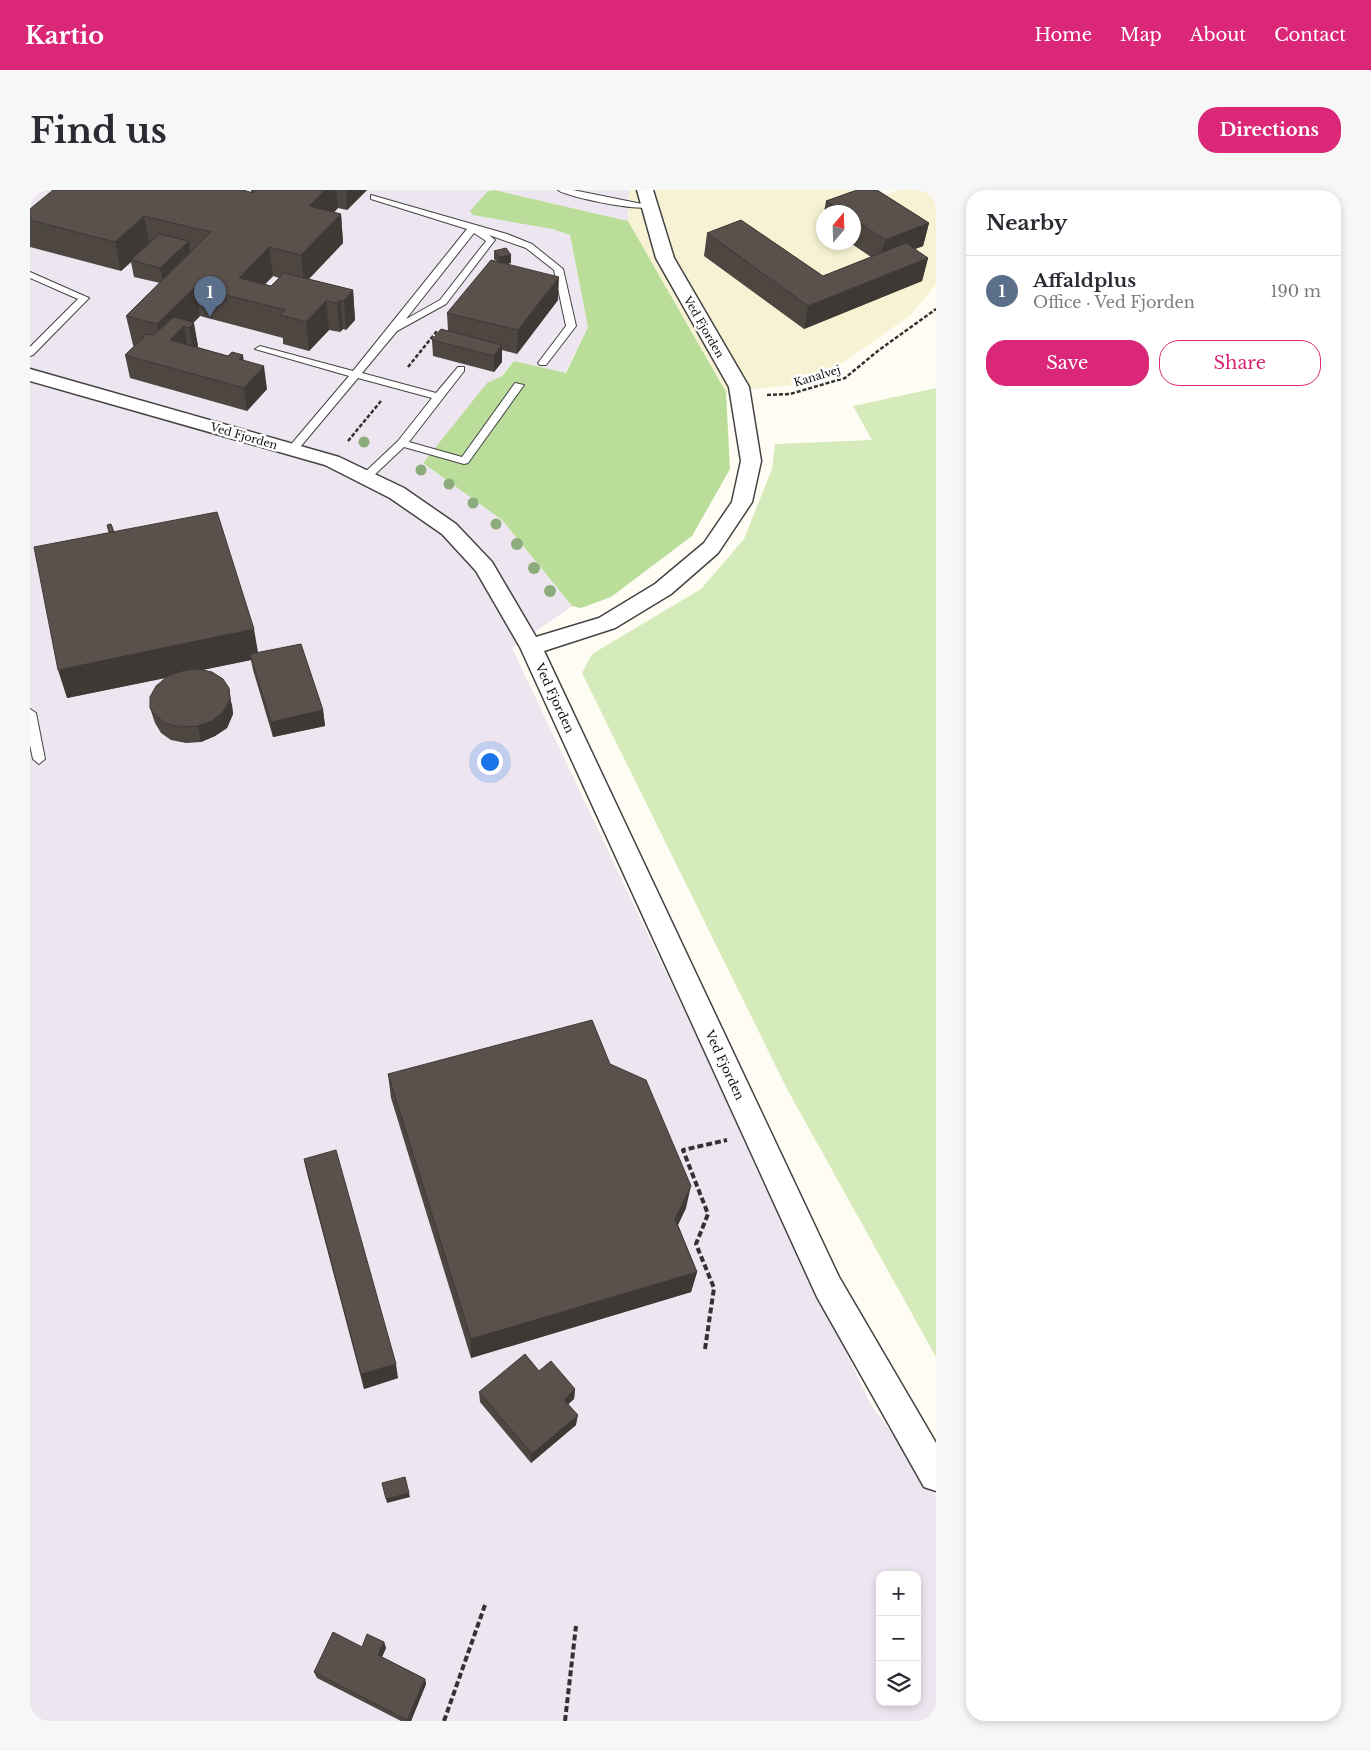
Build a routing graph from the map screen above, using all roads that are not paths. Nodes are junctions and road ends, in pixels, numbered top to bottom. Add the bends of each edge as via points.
1 (562, 190) edge
2 (374, 197) dead end
3 (646, 198) edge
4 (473, 228) junction
5 (30, 275) edge
6 (392, 331) junction
7 (260, 349) dead end
8 (30, 353) edge
9 (543, 363) dead end
10 (461, 369) dead end
11 (355, 374) junction
12 (30, 375) edge
13 (519, 385) dead end
14 (439, 397) junction
15 (402, 443) junction
16 (292, 450) junction
17 (366, 478) junction
18 (531, 647) junction
19 (30, 713) edge
20 (39, 759) dead end
21 (936, 1475) edge

1 - 3 lane via 618,203
2 - 4 lane
3 - 18 street, Ved Fjorden via 665,258 739,387 752,461 742,502 711,548 663,589 607,623
4 - 6 lane
4 - 6 lane via 491,240 443,302
4 - 9 lane via 529,246 558,269 571,326
5 - 8 lane via 84,298
6 - 11 lane
7 - 11 lane
10 - 14 lane
11 - 14 lane
11 - 16 lane
12 - 16 street, Ved Fjorden
13 - 15 lane via 464,461
14 - 15 lane
15 - 17 lane
16 - 17 street, Ved Fjorden via 332,461
17 - 18 street, Ved Fjorden via 397,493 448,529 484,566
18 - 21 street, Ved Fjorden via 828,1287
19 - 20 lane

